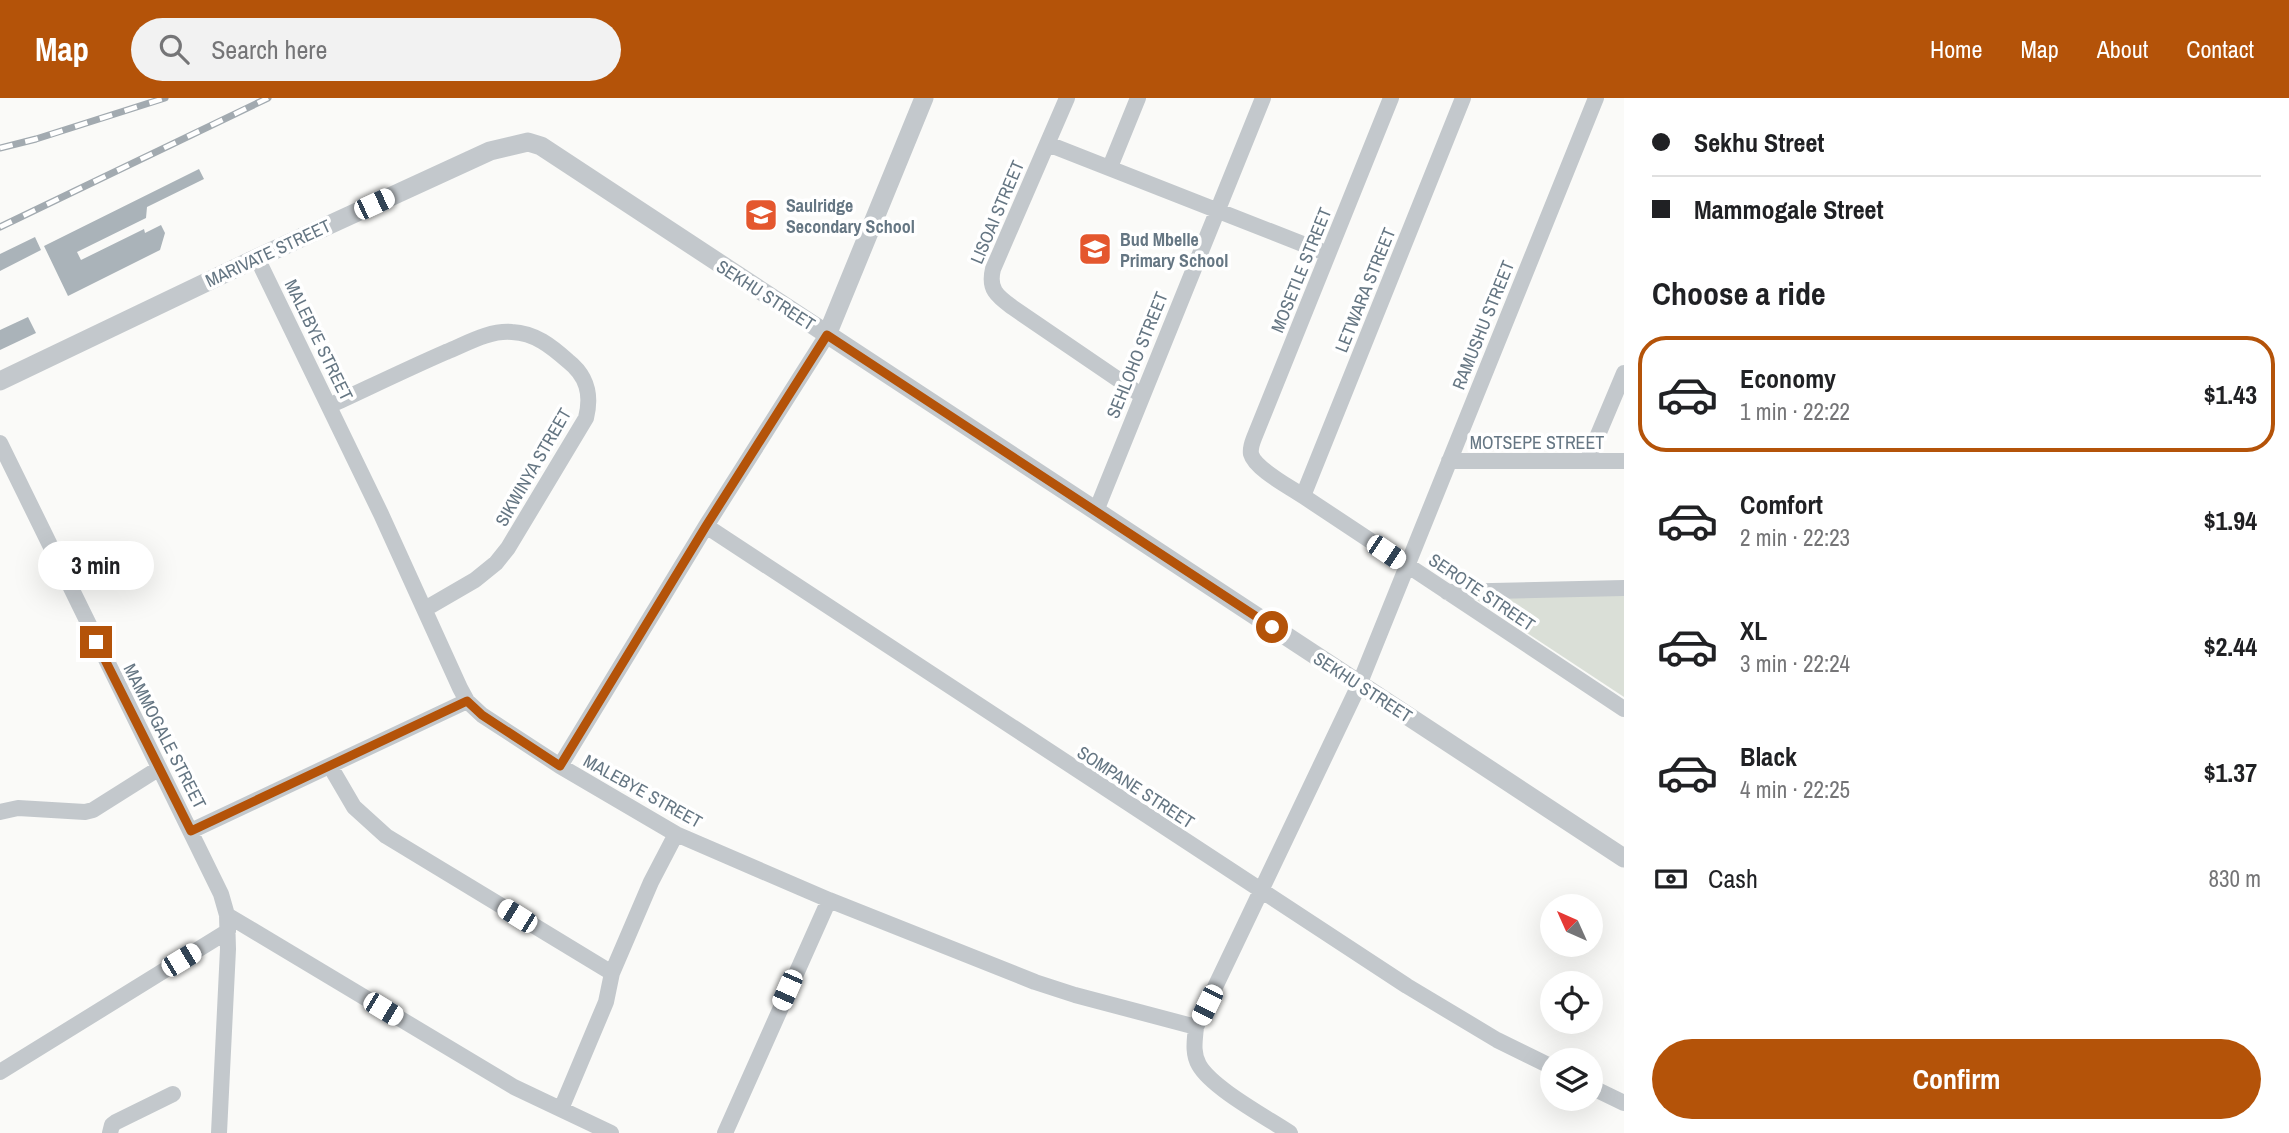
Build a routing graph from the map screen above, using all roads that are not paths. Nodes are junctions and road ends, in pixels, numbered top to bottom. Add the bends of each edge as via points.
1 (924, 98) edge
2 (1067, 98) edge
3 (1138, 98) edge
4 (1263, 98) edge
5 (1391, 98) edge
6 (1463, 98) edge
7 (1596, 98) edge
8 (1048, 144) junction
9 (541, 146) joint
10 (1110, 167) junction
11 (1218, 209) junction
12 (1328, 254) junction
13 (257, 258) junction
14 (827, 335) junction
15 (1624, 373) edge
16 (0, 382) edge
17 (1141, 395) junction
18 (329, 406) junction
19 (0, 443) edge
20 (1252, 457) joint
21 (1449, 461) junction
22 (1587, 461) junction
23 (1624, 461) edge
24 (1303, 496) junction
25 (1096, 511) junction
26 (706, 526) junction
27 (1407, 566) junction
28 (1624, 588) edge
29 (1447, 592) junction
30 (425, 609) junction
31 (1359, 685) junction
32 (467, 701) junction
33 (1624, 709) edge
34 (330, 766) junction
35 (560, 766) junction
36 (158, 769) junction
37 (0, 813) edge
38 (191, 831) junction
39 (676, 834) junction
40 (1624, 858) edge
41 (1261, 892) junction
42 (829, 900) junction
43 (227, 923) junction
44 (612, 973) junction
45 (1196, 1027) junction
46 (1540, 1061) edge
47 (0, 1072) edge
48 (1603, 1093) edge
49 (173, 1094) dead end
50 (1624, 1103) edge
51 (561, 1109) junction
52 (110, 1133) edge
53 (219, 1133) edge
54 (611, 1133) edge
55 (725, 1133) edge
56 (1290, 1133) edge

1 - 14 street
2 - 8 street, LISOAI STREET
3 - 10 street
4 - 11 street, SEHLOHO STREET
5 - 12 street, MOSETLE STREET
6 - 24 street, LETWARA STREET
7 - 21 street, RAMUSHU STREET
8 - 10 street
8 - 17 street, LISOAI STREET via 993,269 991,288
9 - 13 street, MARIVATE STREET via 528,142 490,151
9 - 14 street, SEKHU STREET
10 - 11 street
11 - 12 street
11 - 17 street, SEHLOHO STREET
12 - 20 street, MOSETLE STREET via 1254,438
13 - 16 street, MARIVATE STREET
13 - 18 street, MALEBYE STREET
14 - 25 street, SEKHU STREET
14 - 26 street
15 - 22 street
17 - 25 street, SEHLOHO STREET
18 - 30 street, MALEBYE STREET
18 - 30 street, SIKWINYA STREET via 483,337 511,331 544,341 578,369 585,381 586,418 508,548 486,573
19 - 36 street, MAMMOGALE STREET
20 - 24 street, SEROTE STREET
21 - 22 street, MOTSEPE STREET
21 - 27 street, RAMUSHU STREET
22 - 23 street, MOTSEPE STREET
24 - 27 street, SEROTE STREET
25 - 31 street, SEKHU STREET
26 - 35 street
26 - 41 street, SOMPANE STREET
27 - 29 street, SEROTE STREET
27 - 31 street, RAMUSHU STREET
28 - 29 street
29 - 33 street, SEROTE STREET
30 - 32 street, MALEBYE STREET
31 - 40 street, SEKHU STREET
31 - 41 street, RAMUSHU STREET
32 - 34 street
32 - 35 street, MALEBYE STREET
34 - 38 street
34 - 44 street via 354,807 386,836
35 - 39 street, MALEBYE STREET
36 - 37 street via 93,810 18,808
36 - 38 street, MAMMOGALE STREET
38 - 43 street, MAMMOGALE STREET via 220,894
39 - 42 street, MALEBYE STREET
39 - 44 street
41 - 45 street, RAMUSHU STREET
41 - 46 street, SOMPANE STREET via 1407,986
42 - 45 street, MALEBYE STREET via 1035,982
42 - 55 street
43 - 47 street
43 - 51 street via 514,1087
43 - 53 street
44 - 51 street via 606,1002
45 - 56 street via 1195,1052 1207,1075
48 - 50 street
49 - 52 street via 112,1125
51 - 54 street

